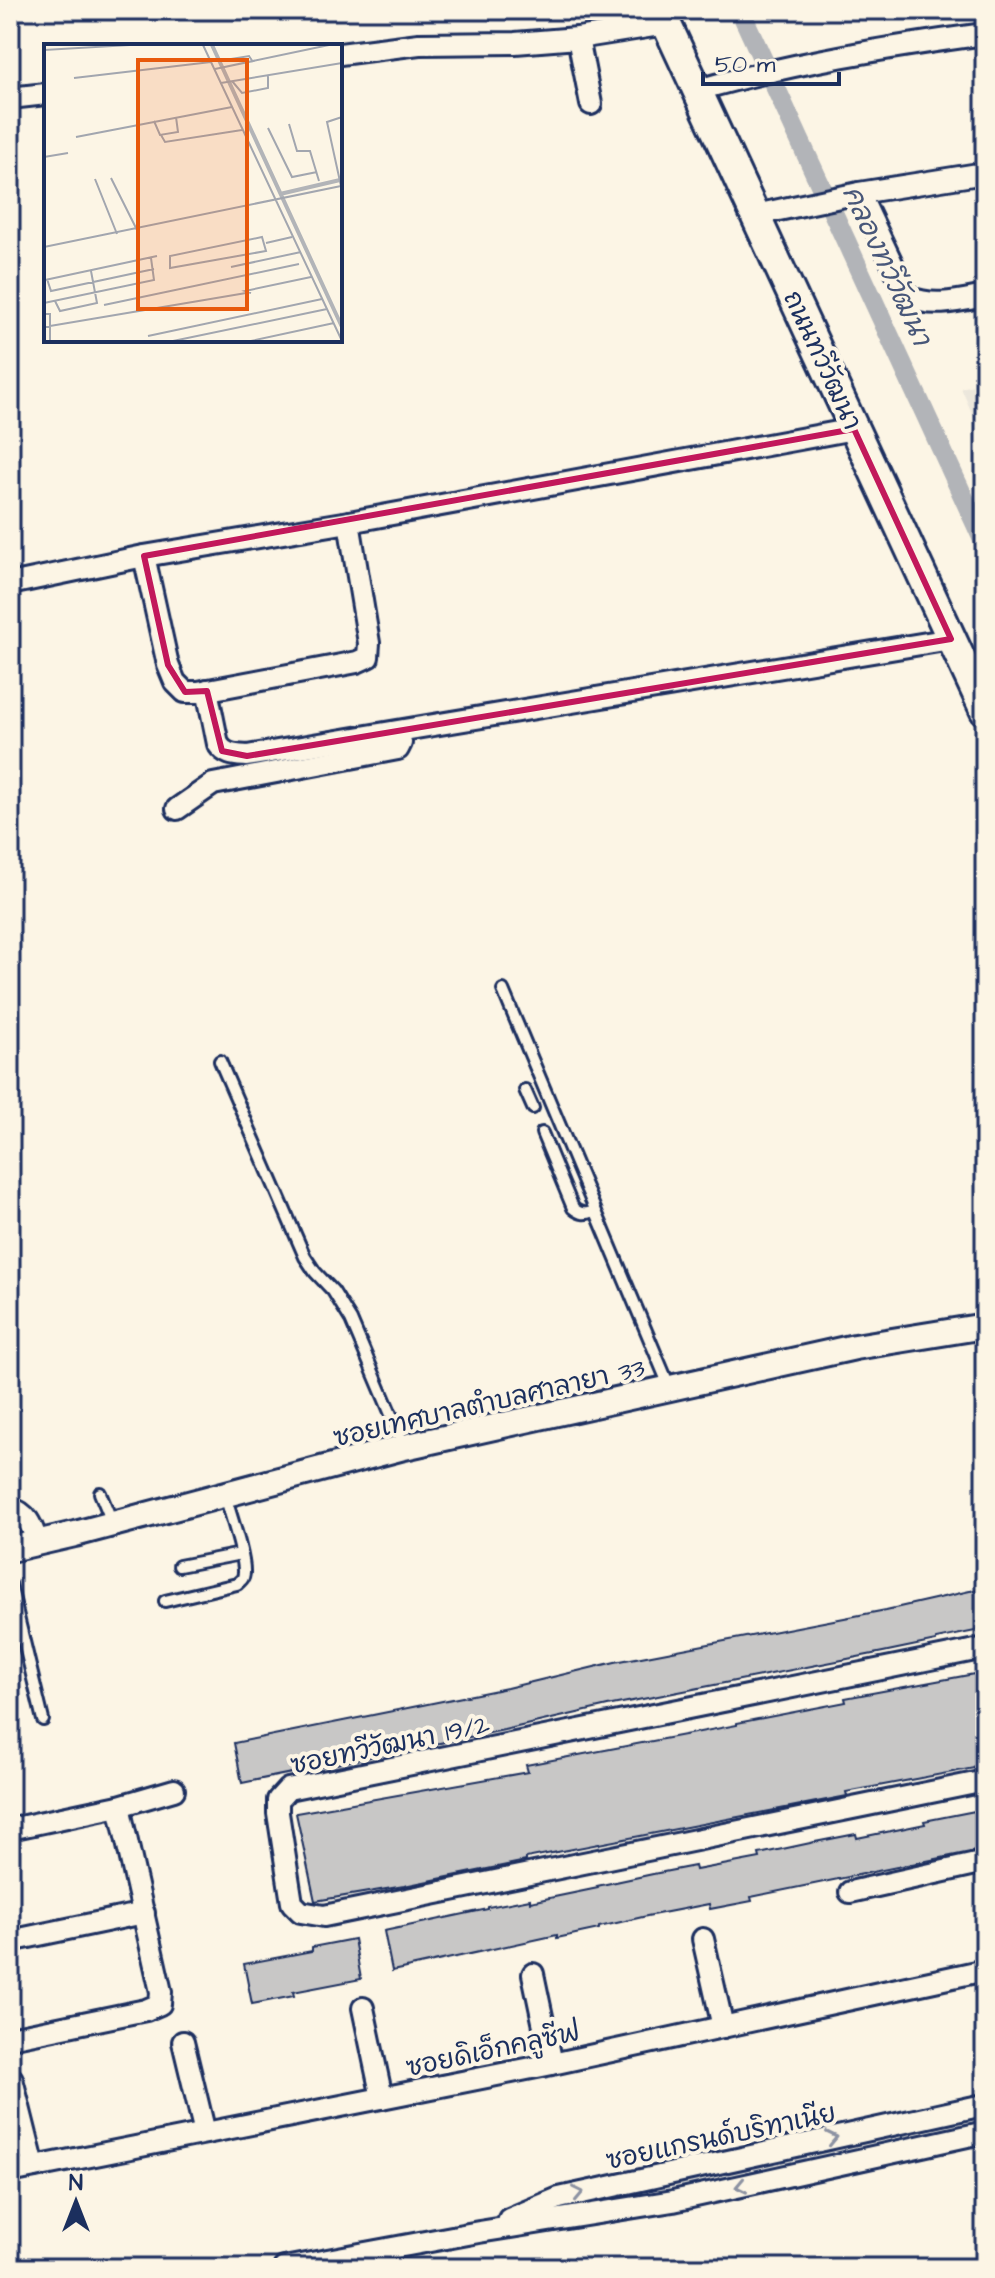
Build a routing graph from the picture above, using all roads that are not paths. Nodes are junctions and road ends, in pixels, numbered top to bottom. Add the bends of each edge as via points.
1 (663, 17) edge
2 (985, 34) edge
3 (578, 38) junction
4 (342, 54) edge
5 (698, 90) junction
6 (44, 94) edge
7 (10, 98) edge
8 (591, 104) dead end
9 (985, 173) edge
10 (855, 193) junction
11 (755, 215) junction
12 (985, 296) edge
13 (854, 429) junction
14 (349, 522) junction
15 (144, 556) junction
16 (10, 584) edge
17 (951, 639) junction
18 (974, 666) edge
19 (207, 690) junction
20 (985, 711) edge
21 (399, 732) junction
22 (177, 809) dead end
23 (503, 990) dead end
24 (220, 1061) dead end
25 (525, 1090) dead end
26 (533, 1108) dead end
27 (542, 1133) dead end
28 (595, 1211) junction
29 (985, 1326) edge
30 (670, 1389) junction
31 (404, 1447) junction
32 (100, 1493) dead end
33 (225, 1495) junction
34 (10, 1508) edge
35 (113, 1524) junction
36 (38, 1543) junction
37 (10, 1549) edge
38 (241, 1554) junction
39 (179, 1566) dead end
40 (10, 1584) edge
41 (165, 1601) dead end
42 (985, 1648) edge
43 (43, 1720) dead end
44 (985, 1781) edge
45 (174, 1790) dead end
46 (119, 1806) junction
47 (10, 1829) edge
48 (985, 1862) edge
49 (850, 1892) dead end
50 (144, 1913) junction
51 (703, 1939) dead end
52 (10, 1941) edge
53 (985, 1970) edge
54 (533, 1974) dead end
55 (363, 2008) dead end
56 (723, 2027) junction
57 (10, 2038) edge
58 (183, 2042) dead end
59 (552, 2064) junction
60 (12, 2079) dead end
61 (382, 2098) junction
62 (982, 2102) edge
63 (205, 2133) junction
64 (983, 2135) edge
65 (34, 2167) junction
66 (10, 2172) edge
67 (479, 2232) junction
68 (284, 2268) edge

1 - 3 street
1 - 5 main road, ถนนทวีวัฒนา
2 - 5 street via 872,50
3 - 4 street via 419,44
3 - 8 street
5 - 11 main road, ถนนทวีวัฒนา
6 - 7 street
9 - 10 street
10 - 11 street
10 - 12 street via 908,297 930,304
11 - 13 main road, ถนนทวีวัฒนา
13 - 14 street
13 - 17 main road, ถนนทวีวัฒนา
14 - 15 street
14 - 19 street via 368,657
15 - 16 street
15 - 19 street via 175,682 185,692
17 - 18 main road, ถนนทวีวัฒนา
17 - 21 street
18 - 20 main road, ถนนทวีวัฒนา
19 - 21 street via 218,744 232,755
21 - 22 street via 398,749 213,784
23 - 28 lane
24 - 31 lane via 305,1257 351,1320
25 - 26 lane
27 - 28 lane via 573,1208 586,1214
28 - 30 lane
29 - 30 street, ซอยเทศบาลตำบลศาลายา 33 via 855,1347
30 - 31 street, ซอยเทศบาลตำบลศาลายา 33
31 - 33 street, ซอยเทศบาลตำบลศาลายา 33
32 - 35 lane
33 - 35 street, ซอยเทศบาลตำบลศาลายา 33
33 - 38 lane
34 - 36 street via 27,1518
35 - 36 street, ซอยเทศบาลตำบลศาลายา 33
36 - 37 street, ซอยเทศบาลตำบลศาลายา 33
38 - 39 lane
38 - 41 lane via 244,1571 237,1584
40 - 43 lane
42 - 44 street, ซอยทวีวัฒนา 19/2 via 288,1789 278,1800 278,1813 292,1903 301,1912 324,1916
45 - 46 street
46 - 47 street
46 - 50 street
48 - 49 street
50 - 52 street
50 - 57 street via 160,2004
51 - 56 street
53 - 56 street, ซอยดิเอ็กคลูซีฟ
54 - 59 street
55 - 61 street
56 - 59 street, ซอยดิเอ็กคลูซีฟ
58 - 63 street
59 - 61 street, ซอยดิเอ็กคลูซีฟ
60 - 65 street
61 - 63 street, ซอยดิเอ็กคลูซีฟ
62 - 64 street, ซอยแกรนด์บริทาเนีย via 978,2125
67 -> 62 street, ซอยแกรนด์บริทาเนีย via 559,2198
63 - 65 street, ซอยดิเอ็กคลูซีฟ
64 -> 67 street, ซอยแกรนด์บริทาเนีย via 673,2201
65 - 66 street, ซอยดิเอ็กคลูซีฟ
67 - 68 street, ซอยแกรนด์บริทาเนีย

